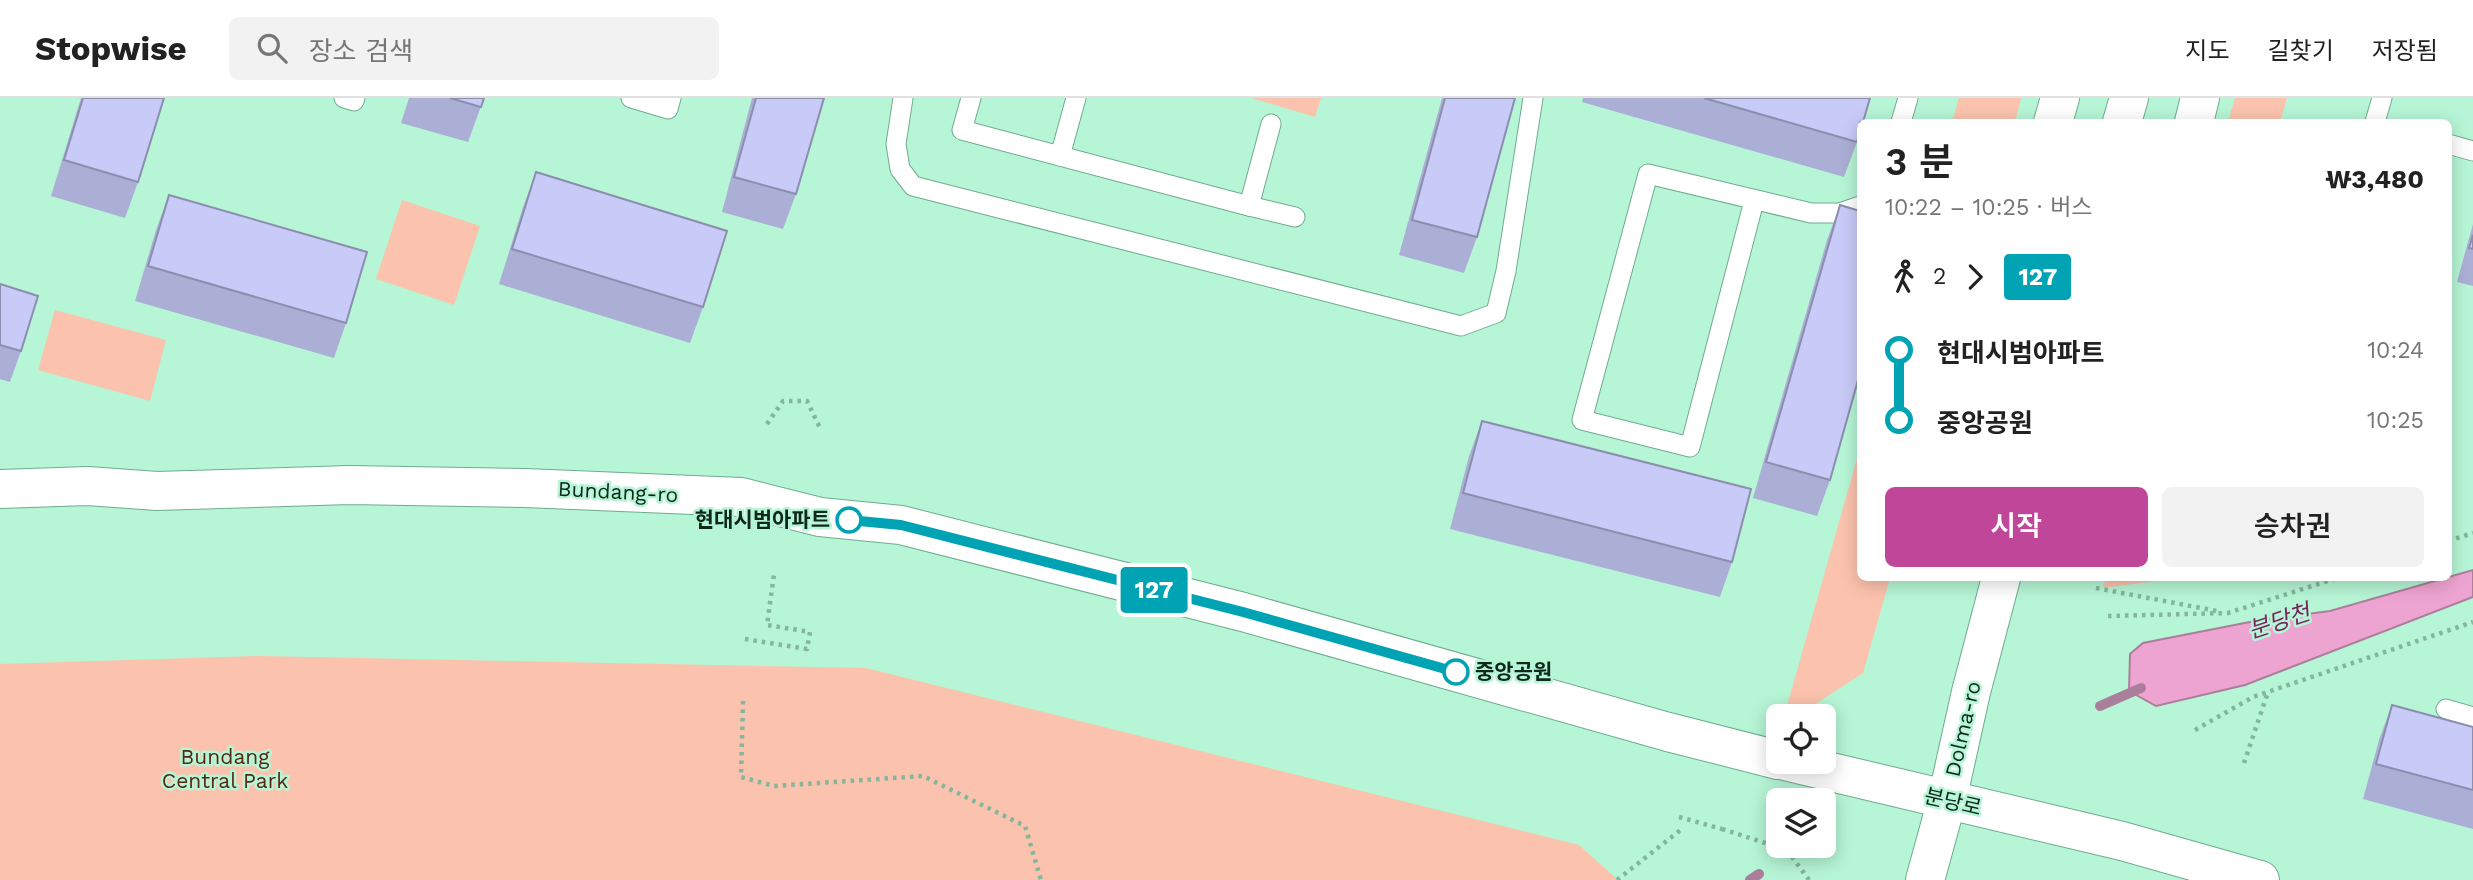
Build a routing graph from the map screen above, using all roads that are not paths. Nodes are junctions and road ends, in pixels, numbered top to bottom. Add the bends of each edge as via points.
1 (344, 98) edge
2 (355, 98) edge
3 (631, 98) edge
4 (671, 98) edge
5 (903, 98) edge
6 (971, 98) edge
7 (1076, 98) edge
8 (1533, 98) edge
9 (1908, 98) edge
10 (2060, 98) edge
11 (2129, 98) edge
12 (2200, 98) edge
13 (2382, 98) edge
14 (1902, 119) edge
15 (2054, 119) edge
16 (2123, 119) edge
17 (2194, 119) edge
18 (2376, 119) edge
19 (1271, 124) dead end
20 (2452, 145) edge
21 (2473, 151) edge
22 (1060, 156) junction
23 (1754, 201) junction
24 (1249, 206) junction
25 (1857, 207) edge
26 (1295, 217) dead end
27 (0, 489) edge
28 (2000, 581) edge
29 (2446, 709) dead end
30 (2473, 717) edge
31 (1766, 757) edge
32 (1836, 773) edge
33 (1947, 800) junction
34 (1924, 880) edge
35 (2260, 880) edge

1 - 2 lane
3 - 4 lane via 668,109
5 - 8 lane via 896,144 900,169 913,186 1461,327 1496,313
6 - 22 lane via 962,130
7 - 22 lane
9 - 14 lane
10 - 15 main road
11 - 16 main road
12 - 17 main road
13 - 18 lane
19 - 24 lane
20 - 21 lane
22 - 24 lane
23 - 23 lane via 1648,174 1582,420 1690,447
23 - 25 lane via 1811,213
24 - 26 lane
27 - 31 main road via 88,486 157,491 349,485 741,496 820,517 901,525 1243,612
28 - 33 main road, Dolma-ro
29 - 30 lane
32 - 33 main road, 분당로
33 - 34 main road, Dolma-ro
33 - 35 main road, 분당로 via 2122,841

